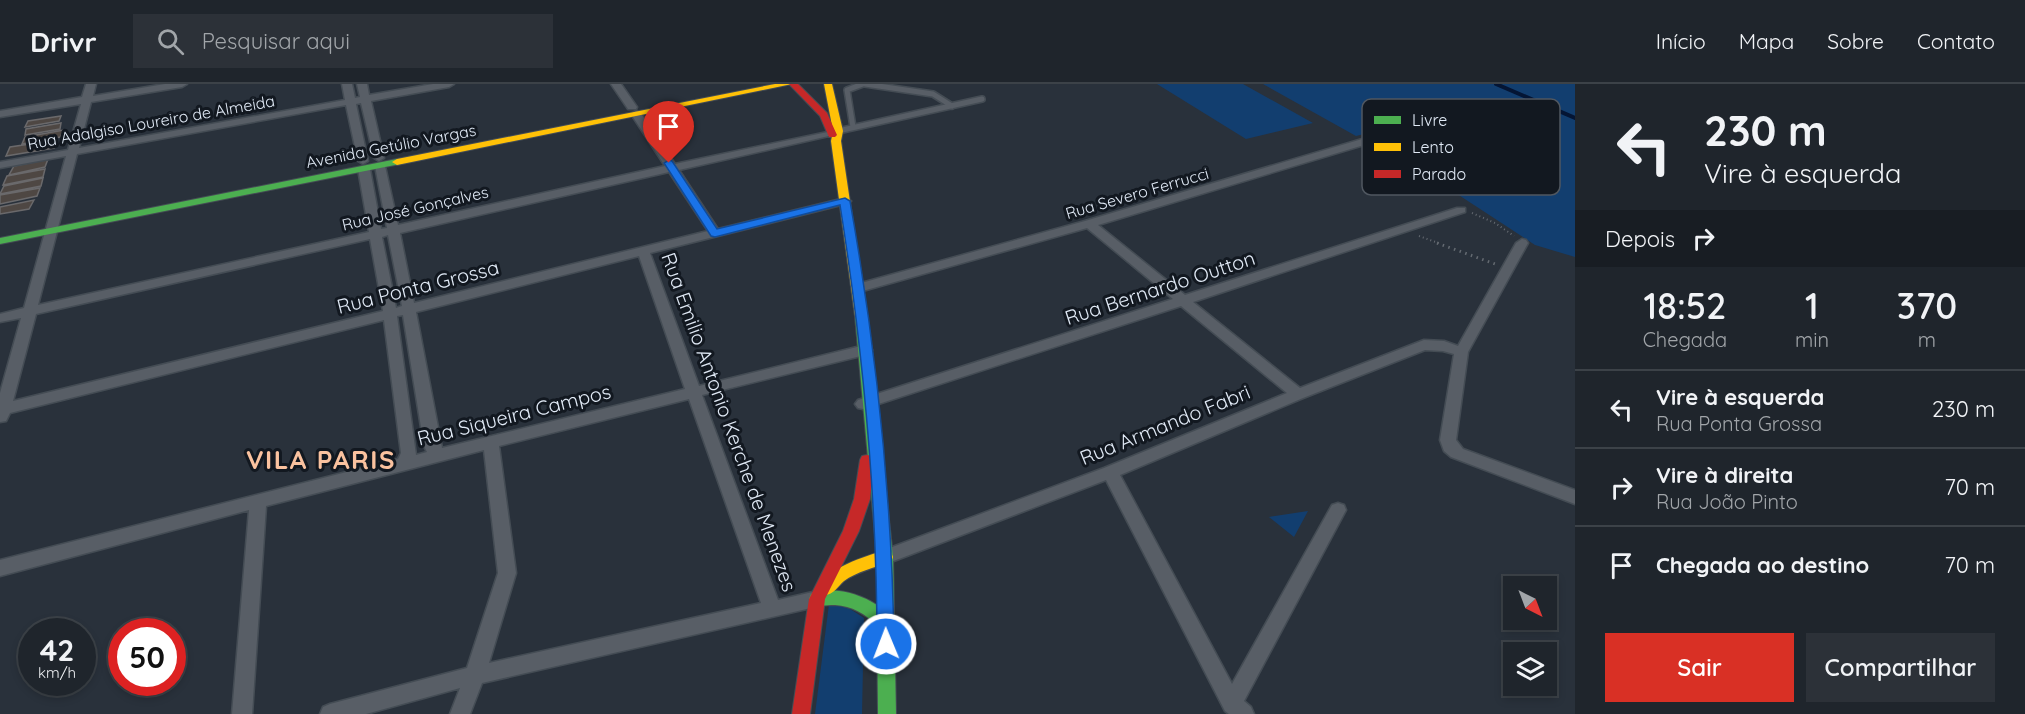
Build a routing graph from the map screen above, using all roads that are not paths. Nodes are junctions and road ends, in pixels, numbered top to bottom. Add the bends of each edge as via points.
1 (92, 84) edge
2 (182, 84) edge
3 (347, 84) edge
4 (363, 84) edge
5 (449, 84) edge
6 (616, 84) edge
7 (748, 84) edge
8 (788, 84) edge
9 (793, 84) edge
10 (807, 84) edge
11 (864, 84) edge
12 (830, 91) edge
13 (366, 99) junction
14 (982, 99) dead end
15 (87, 100) junction
16 (351, 101) junction
17 (952, 106) junction
18 (634, 110) junction
19 (0, 114) edge
20 (853, 127) junction
21 (835, 135) junction
22 (1362, 142) edge
23 (73, 152) junction
24 (380, 162) junction
25 (0, 165) edge
26 (363, 165) junction
27 (672, 168) junction
28 (845, 201) junction
29 (1461, 210) road end
30 (1089, 225) junction
31 (53, 227) junction
32 (393, 230) junction
33 (0, 233) edge
34 (715, 233) junction
35 (377, 234) junction
36 (0, 241) edge
37 (1522, 243) road end
38 (643, 251) junction
39 (859, 288) junction
40 (1183, 301) junction
41 (409, 309) junction
42 (29, 311) junction
43 (390, 314) junction
44 (0, 318) edge
45 (865, 350) junction
46 (1461, 352) junction
47 (695, 392) junction
48 (1298, 393) junction
49 (867, 404) junction
50 (1, 413) edge
51 (491, 442) junction
52 (438, 455) junction
53 (404, 465) junction
54 (1110, 472) junction
55 (1575, 497) edge
56 (258, 504) junction
57 (1338, 510) dead end
58 (885, 557) junction
59 (0, 568) edge
60 (817, 599) junction
61 (772, 609) junction
62 (885, 621) junction
63 (475, 675) junction
64 (1238, 709) edge
65 (242, 714) edge
66 (330, 714) edge
67 (460, 714) edge
68 (801, 714) edge
69 (887, 714) edge

1 - 15 street
2 - 15 street
3 - 16 street
4 - 13 street
5 - 13 street, Rua Adalgiso Loureiro de Almeida
6 - 18 street
7 - 18 main road, Avenida Getúlio Vargas
8 - 18 main road, Avenida Getúlio Vargas
9 - 21 main road via 824,115
10 - 12 main road
11 - 17 lane via 933,94
11 - 20 lane via 847,90
12 - 21 main road
13 - 16 street, Rua Adalgiso Loureiro de Almeida
13 - 24 street
14 - 17 lane
15 - 19 street
15 - 23 street
16 - 23 street, Rua Adalgiso Loureiro de Almeida
16 - 26 street
17 - 20 lane
18 - 24 main road, Avenida Getúlio Vargas
18 - 27 street
20 - 21 lane
21 - 27 street, Rua José Gonçalves
21 - 28 main road
22 - 30 street, Rua Severo Ferrucci
23 - 25 street, Rua Adalgiso Loureiro de Almeida
23 - 31 street
24 - 26 main road, Avenida Getúlio Vargas
24 - 32 street
26 - 31 main road, Avenida Getúlio Vargas
26 - 35 street
27 - 32 street, Rua José Gonçalves
27 - 34 street
28 - 34 street, Rua Ponta Grossa
28 - 39 main road
29 - 40 street, Rua Bernardo Outton
30 - 39 street, Rua Severo Ferrucci
30 - 40 street
31 - 33 main road, Avenida Getúlio Vargas
31 - 36 main road, Avenida Getúlio Vargas
31 - 42 street
32 - 35 street, Rua José Gonçalves
32 - 41 street
34 - 38 street, Rua Ponta Grossa
35 - 42 street, Rua José Gonçalves
35 - 43 street
37 - 46 street
38 - 41 street, Rua Ponta Grossa
38 - 47 street, Rua Emilio Antonio Kerche de Menezes
39 - 45 main road
40 - 48 street
40 - 49 street, Rua Bernardo Outton
41 - 43 street, Rua Ponta Grossa
41 - 52 street via 432,446
42 - 44 street, Rua José Gonçalves
42 - 50 street
43 - 50 street, Rua Ponta Grossa
43 - 53 street via 409,453
45 - 47 street, Rua Siqueira Campos
45 - 49 main road
46 - 48 street, Rua Armando Fabri via 1424,345
46 - 55 street via 1450,447
47 - 51 street, Rua Siqueira Campos
47 - 61 street, Rua Emilio Antonio Kerche de Menezes
48 - 54 street, Rua Armando Fabri
49 - 58 main road
49 - 60 main road via 867,464 862,499 851,531
51 - 52 street, Rua Siqueira Campos
51 - 63 street via 507,573
52 - 53 street, Rua Siqueira Campos
53 - 56 street, Rua Siqueira Campos
54 - 58 street, Rua Armando Fabri
54 - 64 street
56 - 59 street, Rua Siqueira Campos
56 - 65 street
57 - 64 street
58 - 60 main road via 840,575
58 - 62 main road
60 - 61 street
60 - 62 main road via 844,596 860,600
60 - 68 main road
61 - 63 street
62 - 69 main road
63 - 66 street
63 - 67 street

